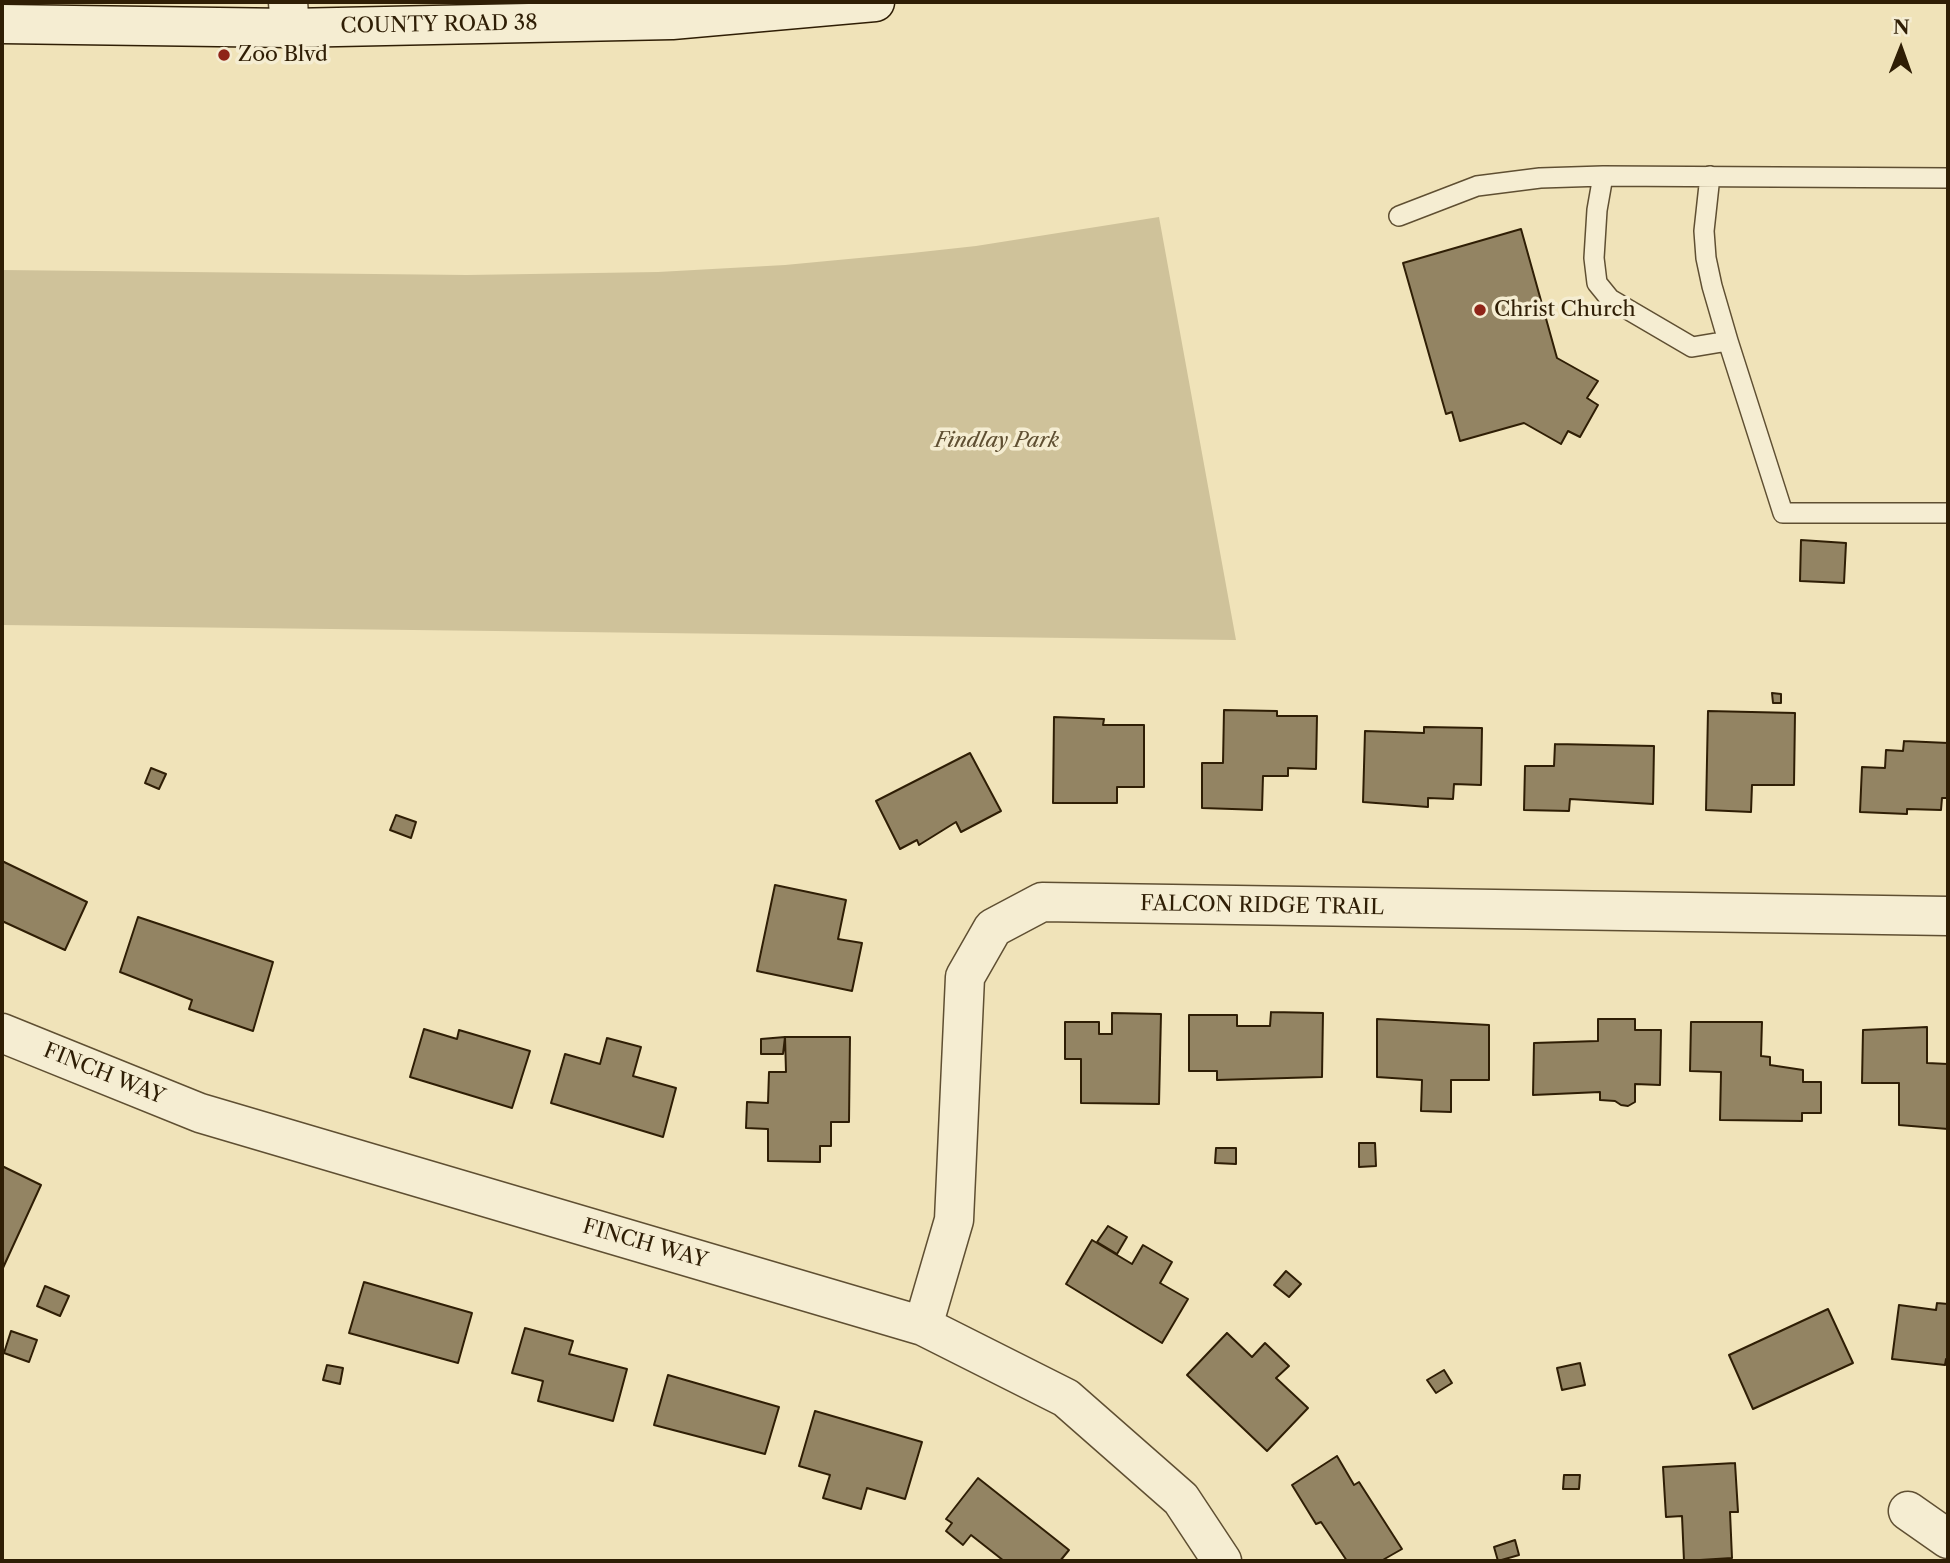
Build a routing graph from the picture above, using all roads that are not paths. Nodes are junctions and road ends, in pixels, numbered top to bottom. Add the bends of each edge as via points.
1 (875, 2) edge
2 (289, 15) edge
3 (2, 24) edge
4 (1603, 176) junction
5 (1710, 176) junction
6 (1948, 178) edge
7 (1399, 216) dead end
8 (1728, 341) junction
9 (1948, 513) edge
10 (1948, 916) edge
11 (2, 1033) edge
12 (923, 1326) junction
13 (1908, 1511) dead end
14 (1948, 1539) edge
15 (1223, 1561) edge

1 - 2 street, COUNTY ROAD 38 via 672,20
2 - 3 street, COUNTY ROAD 38
4 - 5 lane
4 - 7 lane via 1477,186
4 - 8 lane via 1594,258 1597,283 1610,299 1692,347
5 - 6 lane
5 - 8 lane via 1706,258
8 - 9 lane via 1783,513
10 - 12 street, FALCON RIDGE TRAIL via 1042,902 993,928 965,977 954,1220
11 - 12 street, FINCH WAY via 200,1113
12 - 15 street, FINCH WAY via 1066,1398 1181,1499
13 - 14 street

